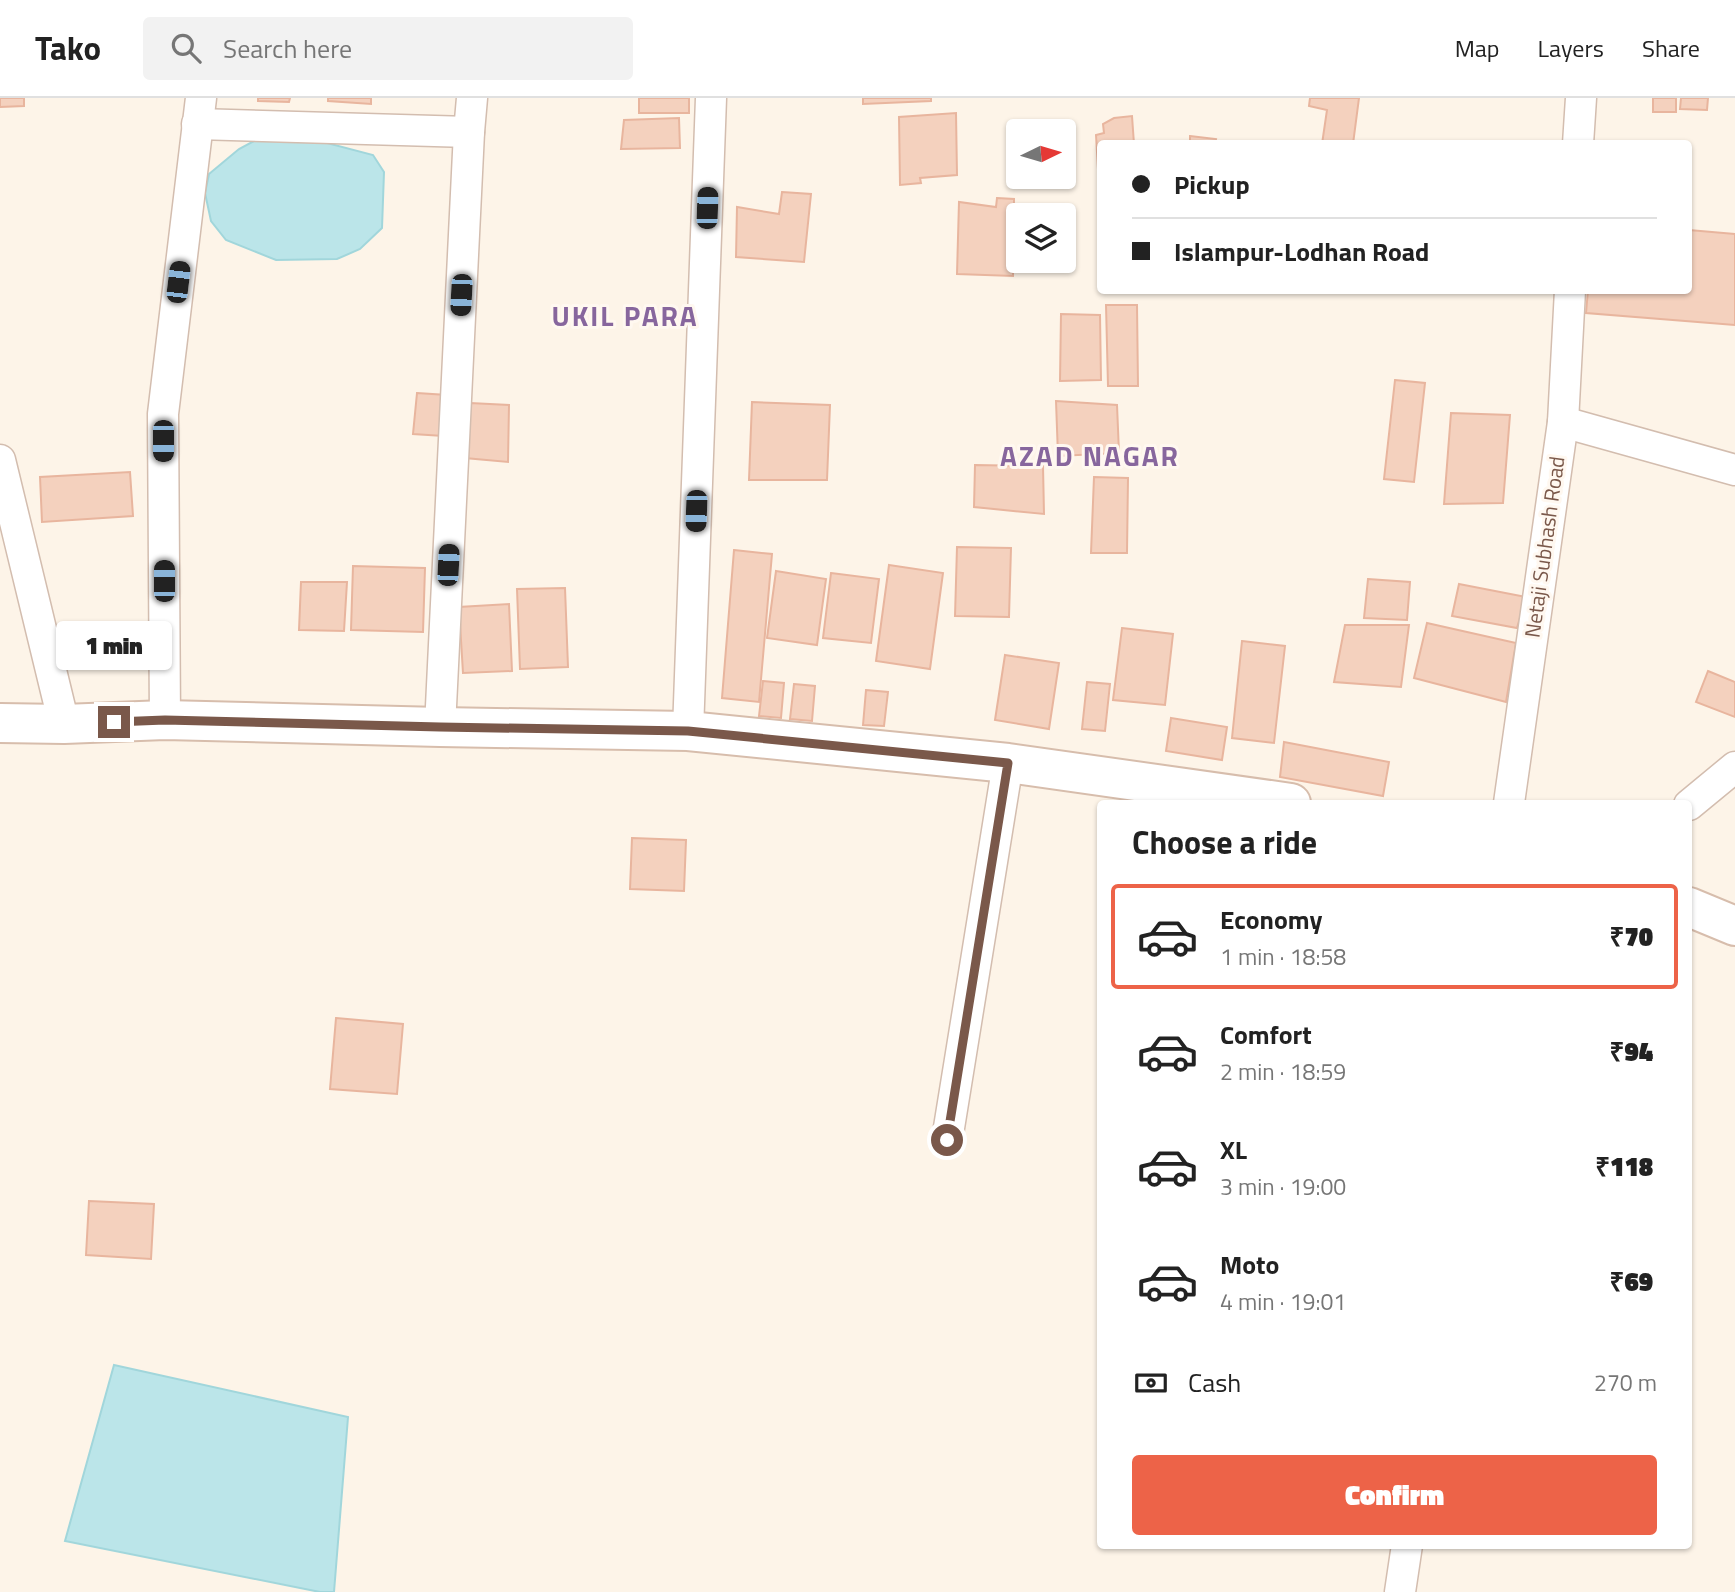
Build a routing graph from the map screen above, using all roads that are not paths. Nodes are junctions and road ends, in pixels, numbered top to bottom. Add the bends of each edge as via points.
1 (472, 98) edge
2 (711, 98) edge
3 (1581, 98) edge
4 (199, 111) edge
5 (469, 132) junction
6 (1578, 140) edge
7 (1570, 294) edge
8 (1563, 422) junction
9 (0, 460) edge
10 (1735, 470) edge
11 (165, 720) junction
12 (0, 723) edge
13 (64, 724) junction
14 (440, 727) junction
15 (688, 731) junction
16 (1008, 763) junction
17 (1735, 767) edge
18 (1270, 800) edge
19 (1509, 800) edge
20 (1692, 803) edge
21 (1692, 908) edge
22 (1735, 926) edge
23 (947, 1140) dead end
24 (1406, 1549) edge
25 (1400, 1592) edge

1 - 5 street
2 - 15 street
3 - 6 street
4 - 5 street
4 - 11 street via 163,414
5 - 14 street
7 - 8 street, Netaji Subhash Road
8 - 10 street
8 - 19 street, Netaji Subhash Road
9 - 13 street
11 - 13 main road
11 - 14 main road
12 - 13 main road
14 - 15 main road
15 - 16 main road
16 - 18 main road
16 - 23 street
17 - 20 street
21 - 22 main road
24 - 25 street

